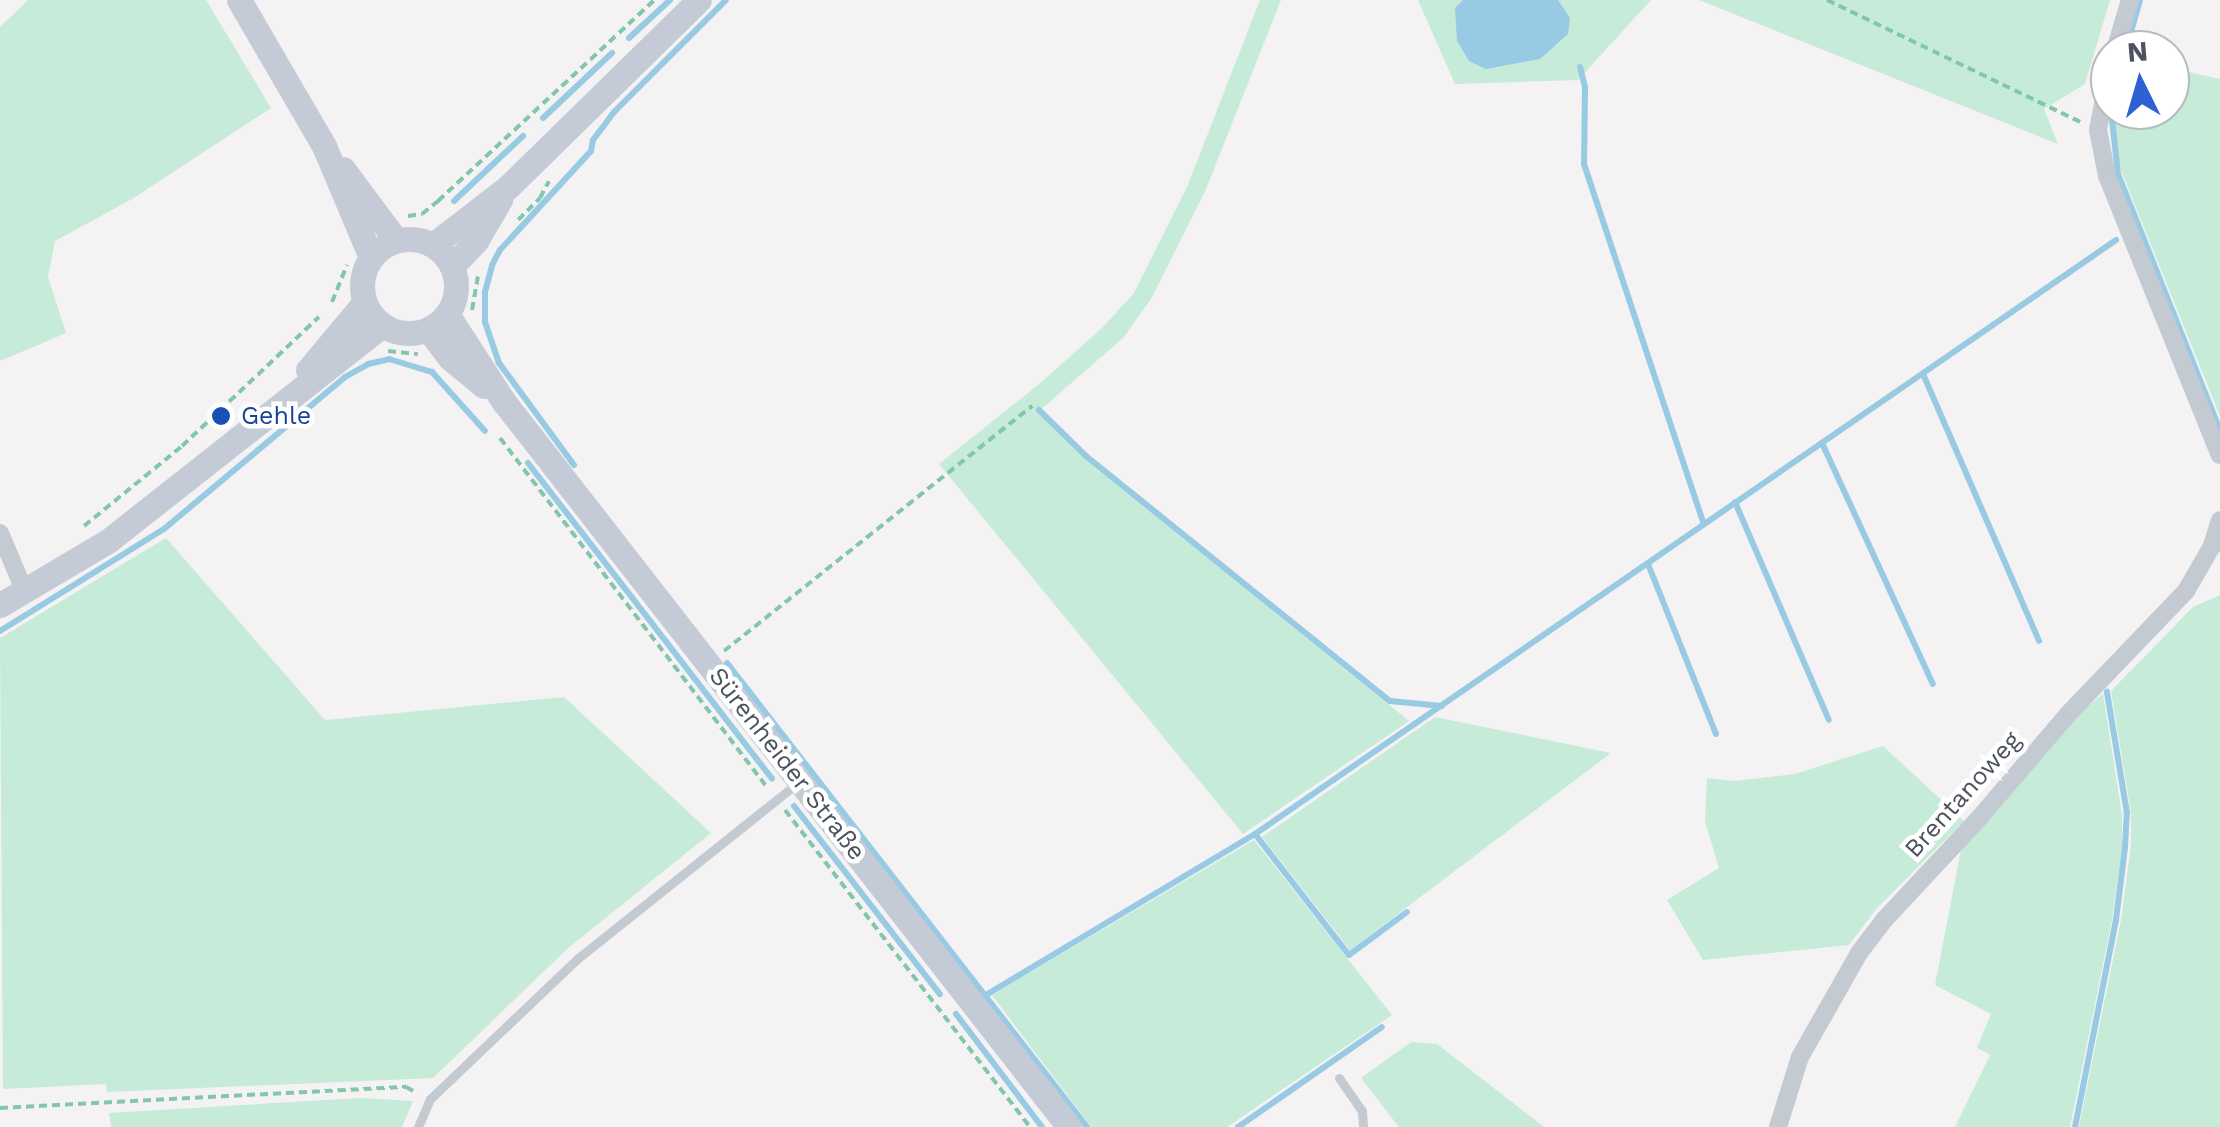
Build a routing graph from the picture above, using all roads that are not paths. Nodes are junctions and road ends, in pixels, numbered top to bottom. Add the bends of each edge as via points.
1 (239, 0) edge
2 (699, 0) edge
3 (2130, 0) edge
4 (2121, 30) edge
5 (2098, 130) edge
6 (324, 146) junction
7 (508, 187) junction
8 (396, 227) junction
9 (433, 244) junction
10 (360, 255) junction
11 (452, 266) junction
12 (364, 303) junction
13 (438, 321) junction
14 (382, 325) junction
15 (283, 401) junction
16 (2220, 456) edge
17 (2220, 520) edge
18 (0, 533) edge
19 (25, 592) junction
20 (0, 605) edge
21 (801, 780) junction
22 (1339, 1078) dead end
23 (418, 1127) edge
24 (1069, 1127) edge
25 (1363, 1127) edge
26 (1778, 1127) edge

1 - 6 street
2 - 7 street
3 - 4 street
5 - 16 street via 2107,176
6 - 8 street
6 - 10 street
7 - 9 street
7 - 11 street via 476,241
8 - 9 street
8 - 10 street
9 - 11 street
10 - 12 street
11 - 13 street via 454,299
12 - 14 street
12 - 15 street
13 - 14 street via 412,333
13 - 21 street, Sürenheider Straße via 450,358
14 - 15 street
15 - 19 street via 108,542
17 - 26 street, Brentanoweg via 2186,591 1859,953 1800,1057
18 - 19 street
19 - 20 street
21 - 23 lane via 578,959 430,1100
21 - 24 street, Sürenheider Straße
22 - 25 lane via 1362,1111

